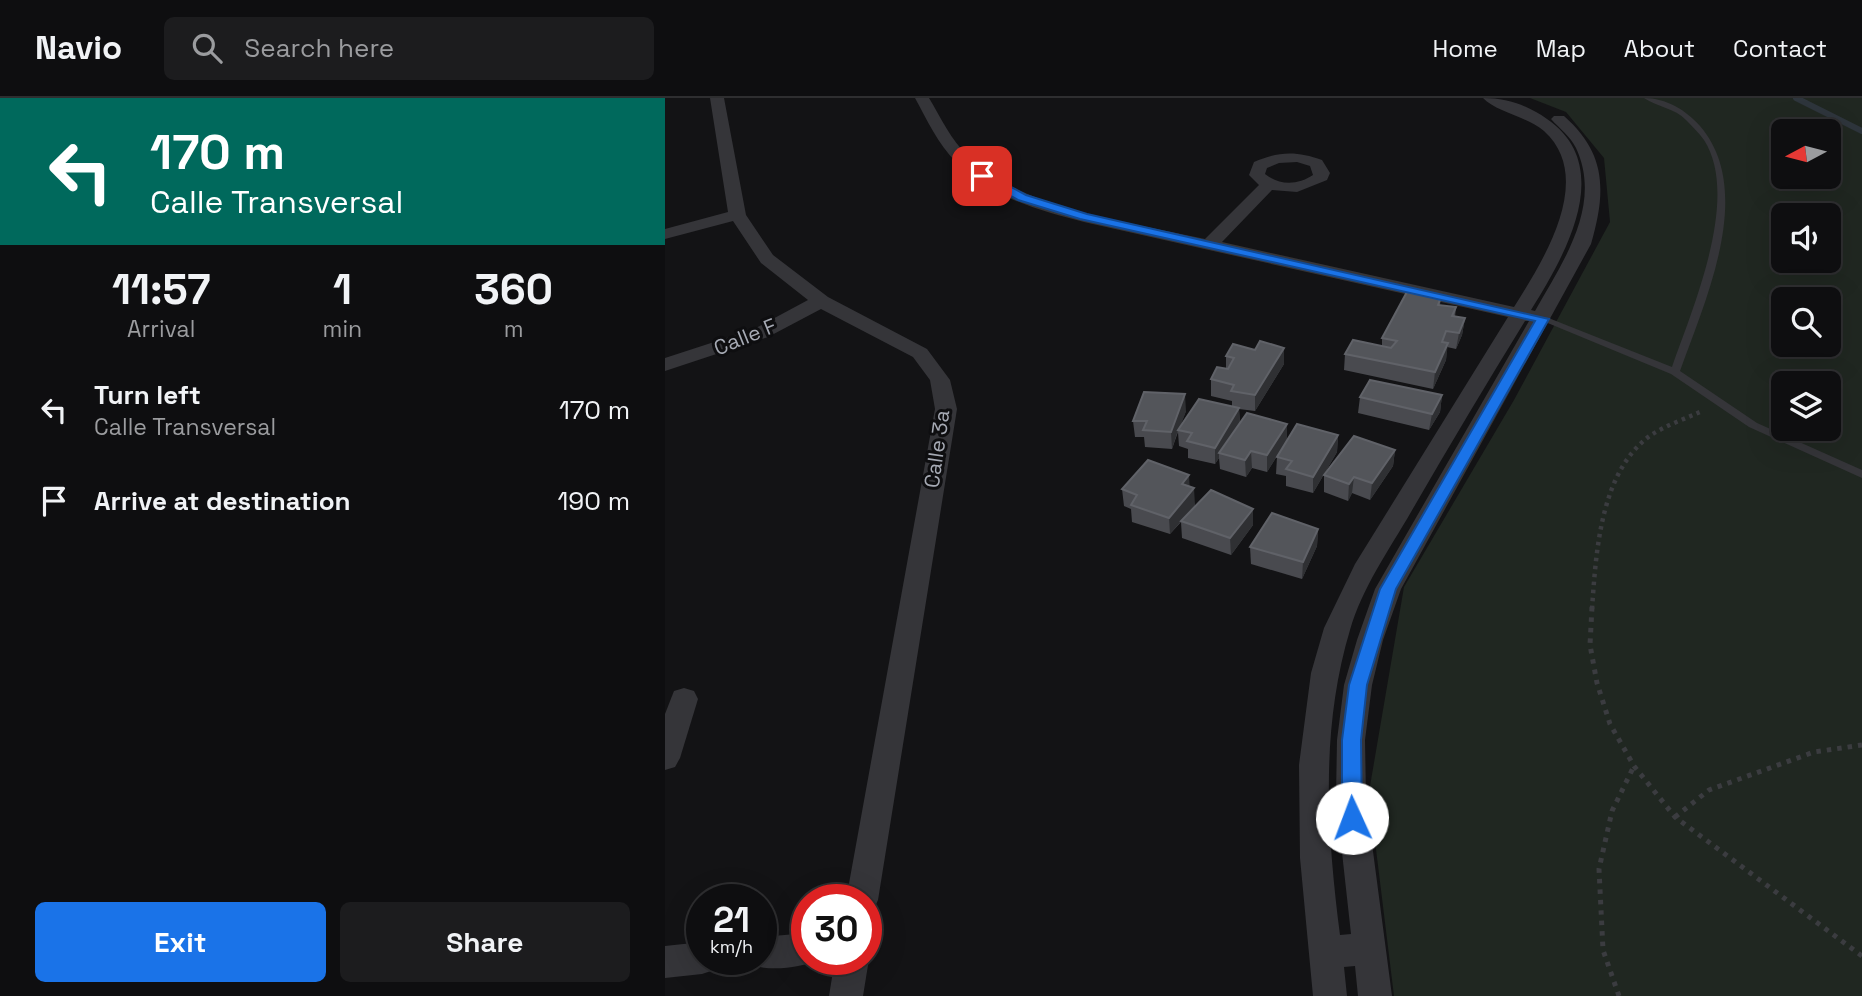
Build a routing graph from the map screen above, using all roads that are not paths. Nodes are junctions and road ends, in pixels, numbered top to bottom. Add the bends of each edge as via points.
1 (717, 98) edge
2 (922, 98) edge
3 (1490, 98) edge
4 (1519, 98) edge
5 (1647, 98) edge
6 (1269, 184) dead end
7 (737, 215) junction
8 (665, 234) edge
9 (1210, 244) junction
10 (821, 301) junction
11 (1532, 317) junction
12 (665, 365) edge
13 (1675, 372) junction
14 (1862, 474) edge
15 (1389, 529) junction
16 (1417, 539) junction
17 (684, 699) dead end
18 (665, 758) edge
19 (865, 884) edge
20 (1367, 949) junction
21 (1325, 953) junction
22 (686, 960) edge
23 (665, 962) edge
24 (849, 975) edge
25 (846, 996) edge
26 (1330, 996) edge
27 (1375, 996) edge

1 - 7 street, Calle 3a
2 - 9 street via 950,146 982,176 1022,197 1084,217
3 - 11 street via 1520,109 1550,128 1570,155 1572,189 1563,232
4 - 11 street via 1549,112 1577,135 1591,161 1594,182 1590,222 1582,244
5 - 13 lane via 1686,115 1712,145 1724,209 1719,239
6 - 9 street
7 - 8 street
7 - 10 street, Calle 3a via 767,259
9 - 11 street
10 - 12 street, Calle F via 761,332
10 - 19 street, Calle 3a via 920,353 940,380 946,409
11 - 13 lane
11 - 15 street
11 - 16 street
13 - 14 lane via 1753,425
15 - 16 street
15 - 21 street via 1352,591 1337,629 1319,713 1312,783
16 - 20 street via 1388,589 1358,685 1351,798
17 - 18 street
20 - 21 street
20 - 27 street
21 - 26 street
22 - 23 street
24 - 25 street

